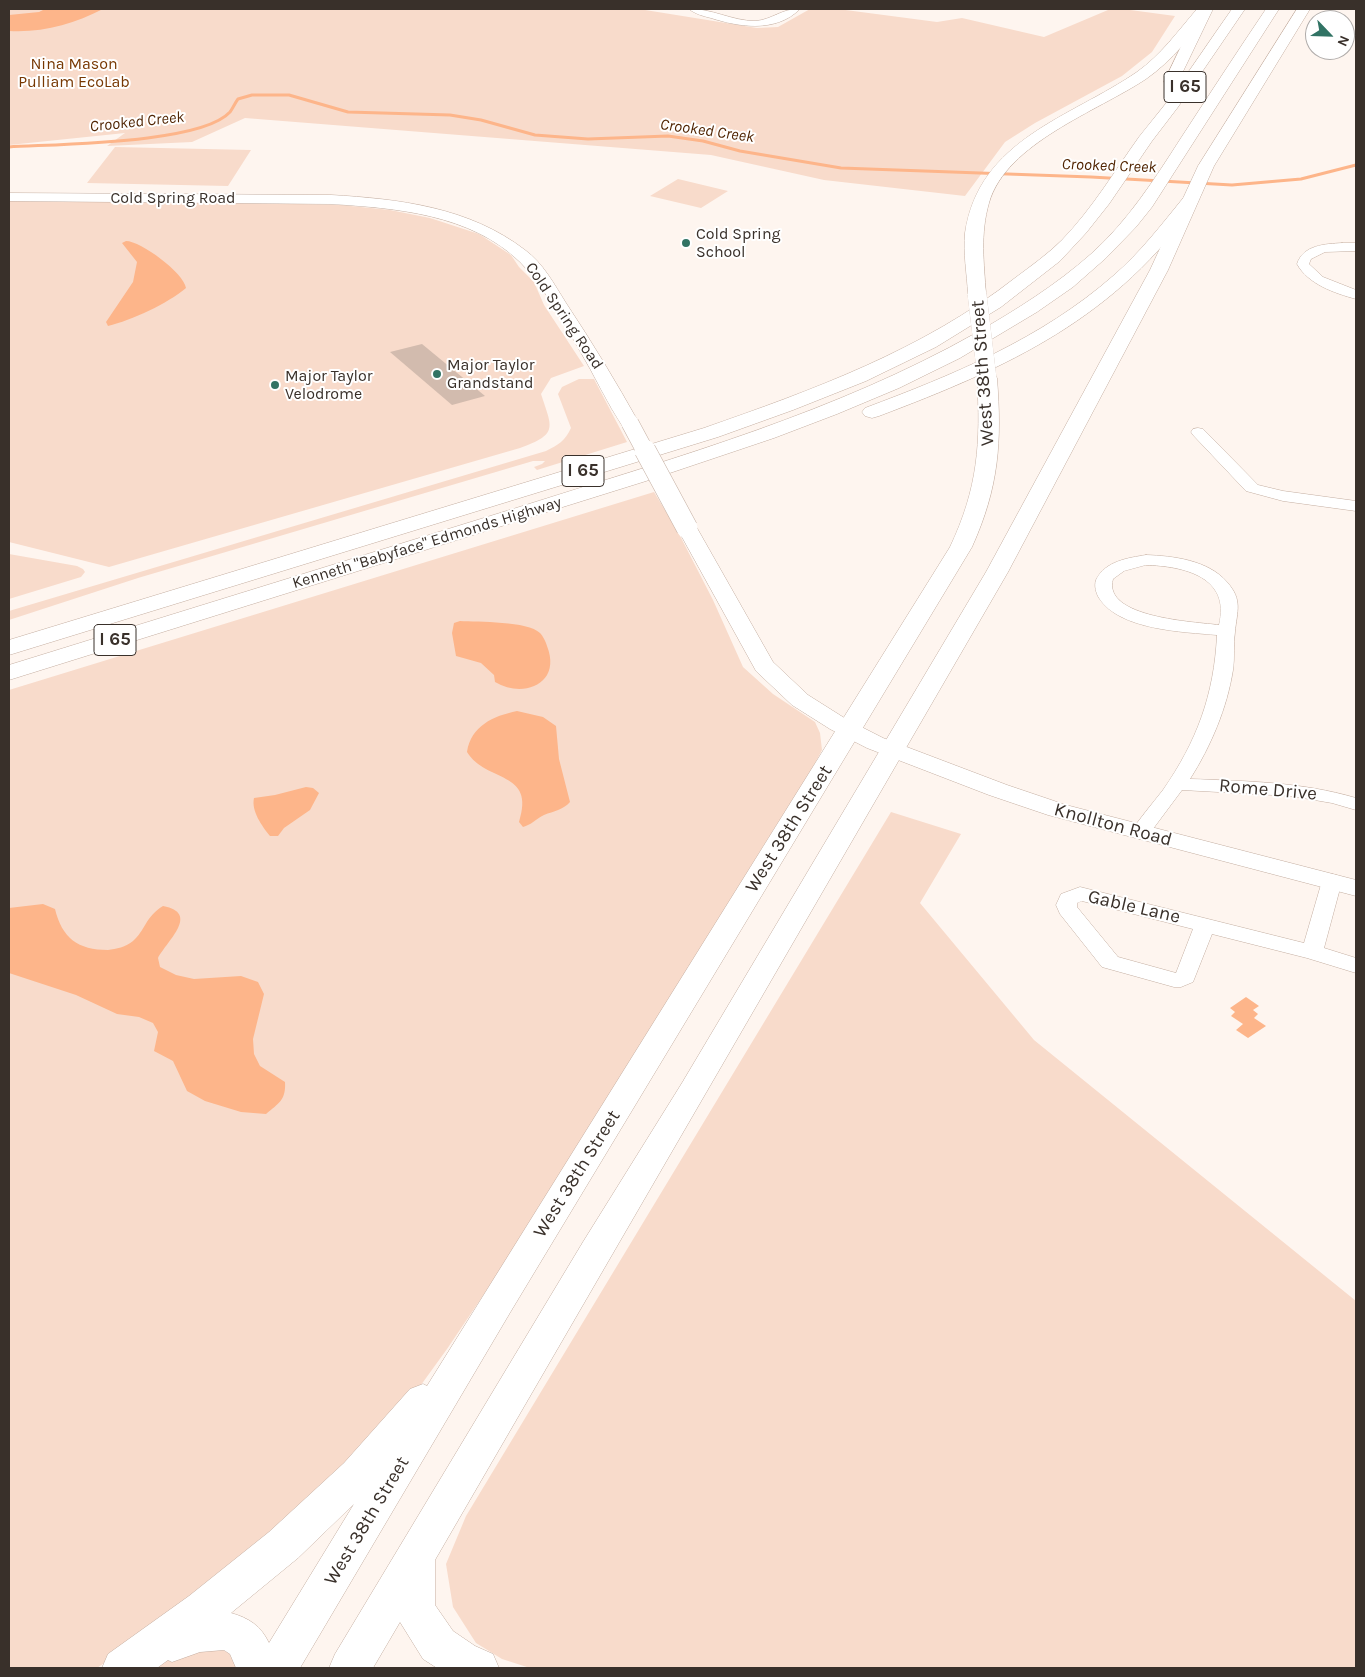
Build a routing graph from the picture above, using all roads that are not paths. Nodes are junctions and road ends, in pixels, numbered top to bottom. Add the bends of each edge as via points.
1 (694, 9) edge
2 (795, 9) edge
3 (1205, 9) edge
4 (1238, 9) edge
5 (1272, 9) edge
6 (1303, 9) edge
7 (1149, 134) junction
8 (9, 198) edge
9 (1190, 200) junction
10 (1356, 247) edge
11 (1356, 295) edge
12 (1198, 432) dead end
13 (624, 482) junction
14 (1356, 506) edge
15 (1226, 631) junction
16 (9, 648) edge
17 (9, 673) edge
18 (873, 741) junction
19 (1178, 784) junction
20 (1356, 804) edge
21 (1140, 833) junction
22 (1332, 881) junction
23 (1356, 888) edge
24 (1205, 924) junction
25 (1312, 952) junction
26 (1356, 966) edge
27 (498, 1301) junction
28 (415, 1556) junction
29 (137, 1658) edge
30 (257, 1668) edge
31 (277, 1668) edge
32 (350, 1668) edge
33 (478, 1668) edge

1 - 2 street via 734,21 763,23
3 - 7 main road via 1161,101
3 - 18 main road, West 38th Street, bridge via 1149,70 1026,144 996,174 986,192 974,232 973,251 987,378 989,462 977,513
4 - 7 main road, Kenneth "Babyface" Edmonds Highway / I 65
5 - 13 main road, Kenneth "Babyface" Edmonds Highway / I 65 via 1150,198 1129,225 1087,266 1048,297 980,340 836,408
6 - 9 main road, West 38th Street via 1206,166
7 - 16 main road, Kenneth "Babyface" Edmonds Highway / I 65 via 1086,225 1057,255 992,305 911,352 830,388 698,436
8 - 18 street, Cold Spring Road, bridge via 350,201 416,209 465,223 502,240 537,271 583,340 770,674 800,700
9 - 13 main road via 1149,252 1107,290 1064,321 993,361 823,429 760,449
9 - 18 main road, West 38th Street via 1159,270 997,572
10 - 11 street via 1317,250 1306,256 1303,264 1312,276
12 - 14 street via 1252,488 1283,496
13 - 17 main road, Kenneth "Babyface" Edmonds Highway / I 65
15 - 15 street via 1231,620 1229,600 1220,584 1203,570 1176,562 1139,561 1116,568 1104,581 1104,592 1109,600 1128,614
15 - 19 street via 1225,662 1216,705 1199,748
18 - 21 street, Knollton Road via 1028,801
18 - 27 main road, West 38th Street
18 - 28 main road, West 38th Street
19 - 20 street, Rome Drive via 1300,792 1326,795
19 - 21 street
21 - 22 street, Knollton Road
22 - 23 street, Knollton Road
22 - 25 street
24 - 24 street, Gable Lane via 1086,894 1068,898 1066,905 1068,912 1110,962 1177,981 1185,977
24 - 25 street, Gable Lane
25 - 26 street, Gable Lane
27 - 29 main road via 409,1418 350,1481 266,1559
27 - 31 main road, West 38th Street
28 - 32 main road, West 38th Street
28 - 33 main road via 415,1610 438,1645
29 - 30 main road via 205,1630 219,1630 233,1633 248,1642

